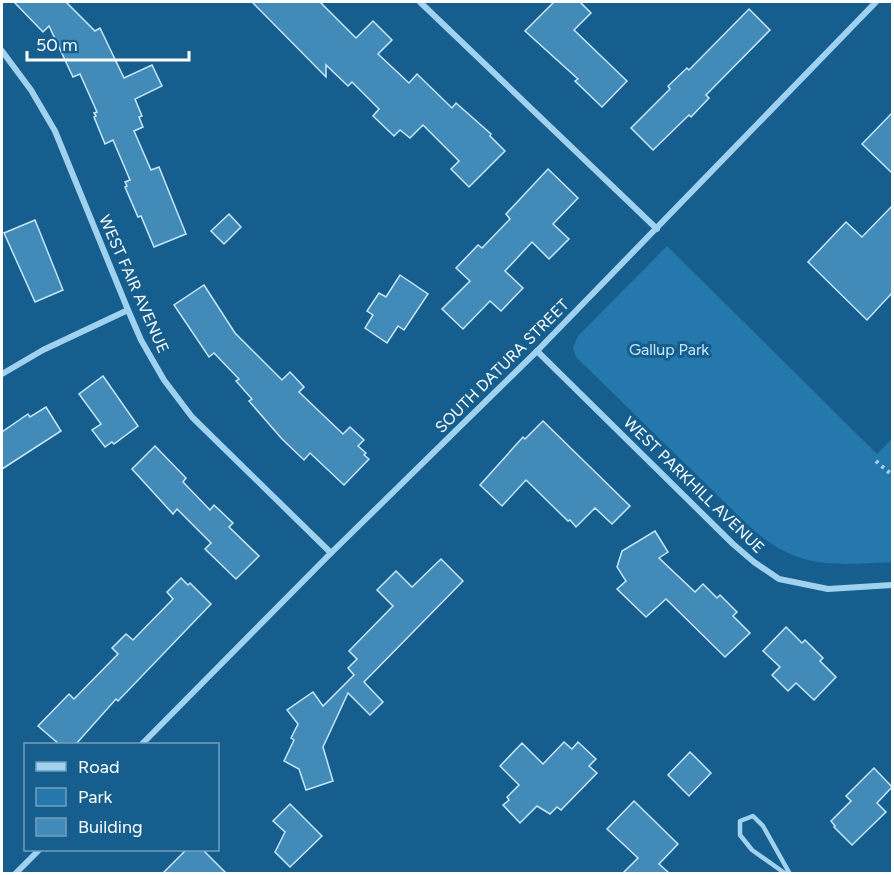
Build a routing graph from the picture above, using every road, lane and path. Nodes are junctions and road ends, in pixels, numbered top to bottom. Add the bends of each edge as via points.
1 (420, 2) edge
2 (876, 2) edge
3 (2, 51) edge
4 (657, 229) junction
5 (128, 310) junction
6 (537, 351) junction
7 (2, 374) edge
8 (876, 461) dead end
9 (892, 475) edge
10 (331, 553) junction
11 (892, 585) edge
12 (143, 743) edge
13 (37, 851) edge
14 (15, 873) edge
15 (788, 873) edge

1 - 4 street
2 - 4 street, SOUTH DATURA STREET
3 - 5 street, WEST FAIR AVENUE via 55,131
4 - 6 street, SOUTH DATURA STREET
5 - 7 street
5 - 10 street, WEST FAIR AVENUE via 164,380 192,417
6 - 10 street, SOUTH DATURA STREET
6 - 11 street, WEST PARKHILL AVENUE via 754,562 780,579 828,589
8 - 9 path
10 - 12 street, SOUTH DATURA STREET
13 - 14 street
15 - 15 lane via 752,850 740,835 740,821 753,816 763,826

